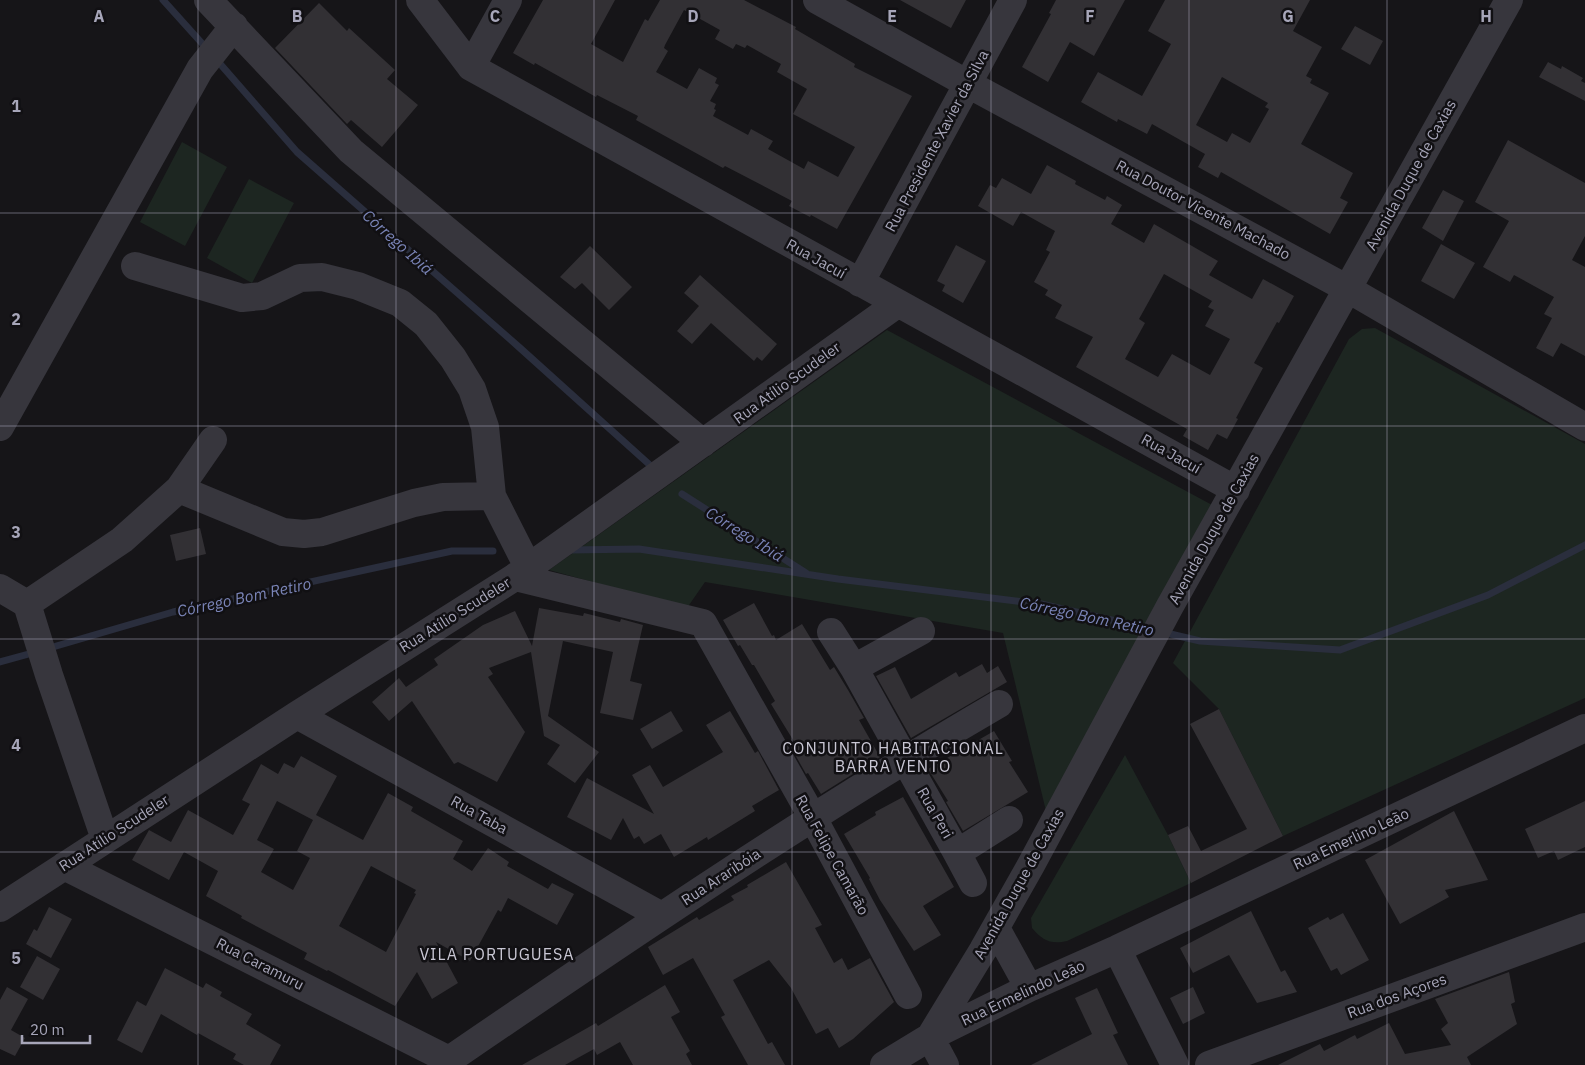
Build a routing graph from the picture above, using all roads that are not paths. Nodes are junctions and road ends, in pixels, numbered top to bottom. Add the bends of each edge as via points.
1 (208, 0) edge
2 (420, 0) edge
3 (508, 0) edge
4 (817, 0) edge
5 (1013, 0) edge
6 (1509, 0) edge
7 (227, 36) junction
8 (471, 68) junction
9 (968, 84) junction
10 (135, 266) dead end
11 (860, 283) junction
12 (1348, 289) junction
13 (897, 304) junction
14 (0, 427) edge
15 (1585, 427) edge
16 (213, 440) dead end
17 (703, 443) junction
18 (179, 488) junction
19 (1236, 490) junction
20 (492, 496) junction
21 (521, 572) junction
22 (0, 588) edge
23 (30, 614) junction
24 (921, 630) dead end
25 (832, 632) dead end
26 (854, 668) junction
27 (999, 704) dead end
28 (297, 715) junction
29 (1585, 728) edge
30 (904, 759) junction
31 (813, 818) junction
32 (1009, 820) dead end
33 (105, 839) junction
34 (957, 852) junction
35 (64, 866) junction
36 (973, 883) dead end
37 (1, 908) edge
38 (660, 915) junction
39 (1585, 926) edge
40 (996, 928) junction
41 (1117, 949) junction
42 (1029, 988) junction
43 (908, 995) dead end
44 (930, 1037) junction
45 (451, 1062) edge
46 (884, 1065) edge
47 (945, 1065) edge
48 (1175, 1065) edge
49 (1209, 1065) edge

1 - 7 street
2 - 8 street, Rua Jacuí
3 - 8 street
4 - 9 street, Rua Doutor Vicente Machado
5 - 9 street, Rua Presidente Xavier da Silva
6 - 12 street, Avenida Duque de Caxias
7 - 14 street via 200,69
7 - 17 street via 352,151
8 - 11 street, Rua Jacuí
9 - 11 street, Rua Presidente Xavier da Silva
9 - 12 street, Rua Doutor Vicente Machado
10 - 20 street via 242,298 262,296 300,278 322,277 400,302 426,324 454,358 472,389 485,428
11 - 13 street, Rua Jacuí
12 - 15 street, Rua Doutor Vicente Machado
12 - 19 street, Avenida Duque de Caxias
13 - 17 street, Rua Atílio Scudeler
13 - 19 street, Rua Jacuí
16 - 18 street
17 - 21 street, Rua Atílio Scudeler
18 - 20 street via 283,532 304,534 322,532 414,502 443,497
18 - 23 street via 122,540
19 - 40 street, Avenida Duque de Caxias
20 - 21 street
21 - 28 street, Rua Atílio Scudeler
21 - 31 street, Rua Felipe Camarão via 703,623
22 - 23 street
23 - 33 street
24 - 26 street
25 - 26 street, Rua Peri
26 - 30 street, Rua Peri
27 - 30 street, Rua Araribóia
28 - 33 street, Rua Atílio Scudeler
28 - 38 street, Rua Taba
29 - 41 street, Rua Emerlino Leão
30 - 31 street, Rua Araribóia
30 - 34 street, Rua Peri
31 - 38 street, Rua Araribóia
31 - 43 street, Rua Felipe Camarão
32 - 34 street, Rua Peri
33 - 35 street, Rua Atílio Scudeler
34 - 36 street, Rua Peri
35 - 37 street, Rua Atílio Scudeler
35 - 45 street, Rua Caramuru
38 - 45 street, Rua Araribóia
39 - 49 street, Rua dos Açores
40 - 42 street
40 - 44 street, Avenida Duque de Caxias
41 - 42 street, Rua Ermelindo Leão
41 - 48 street
42 - 44 street, Rua Ermelindo Leão
44 - 46 street, Avenida Duque de Caxias
44 - 47 street

